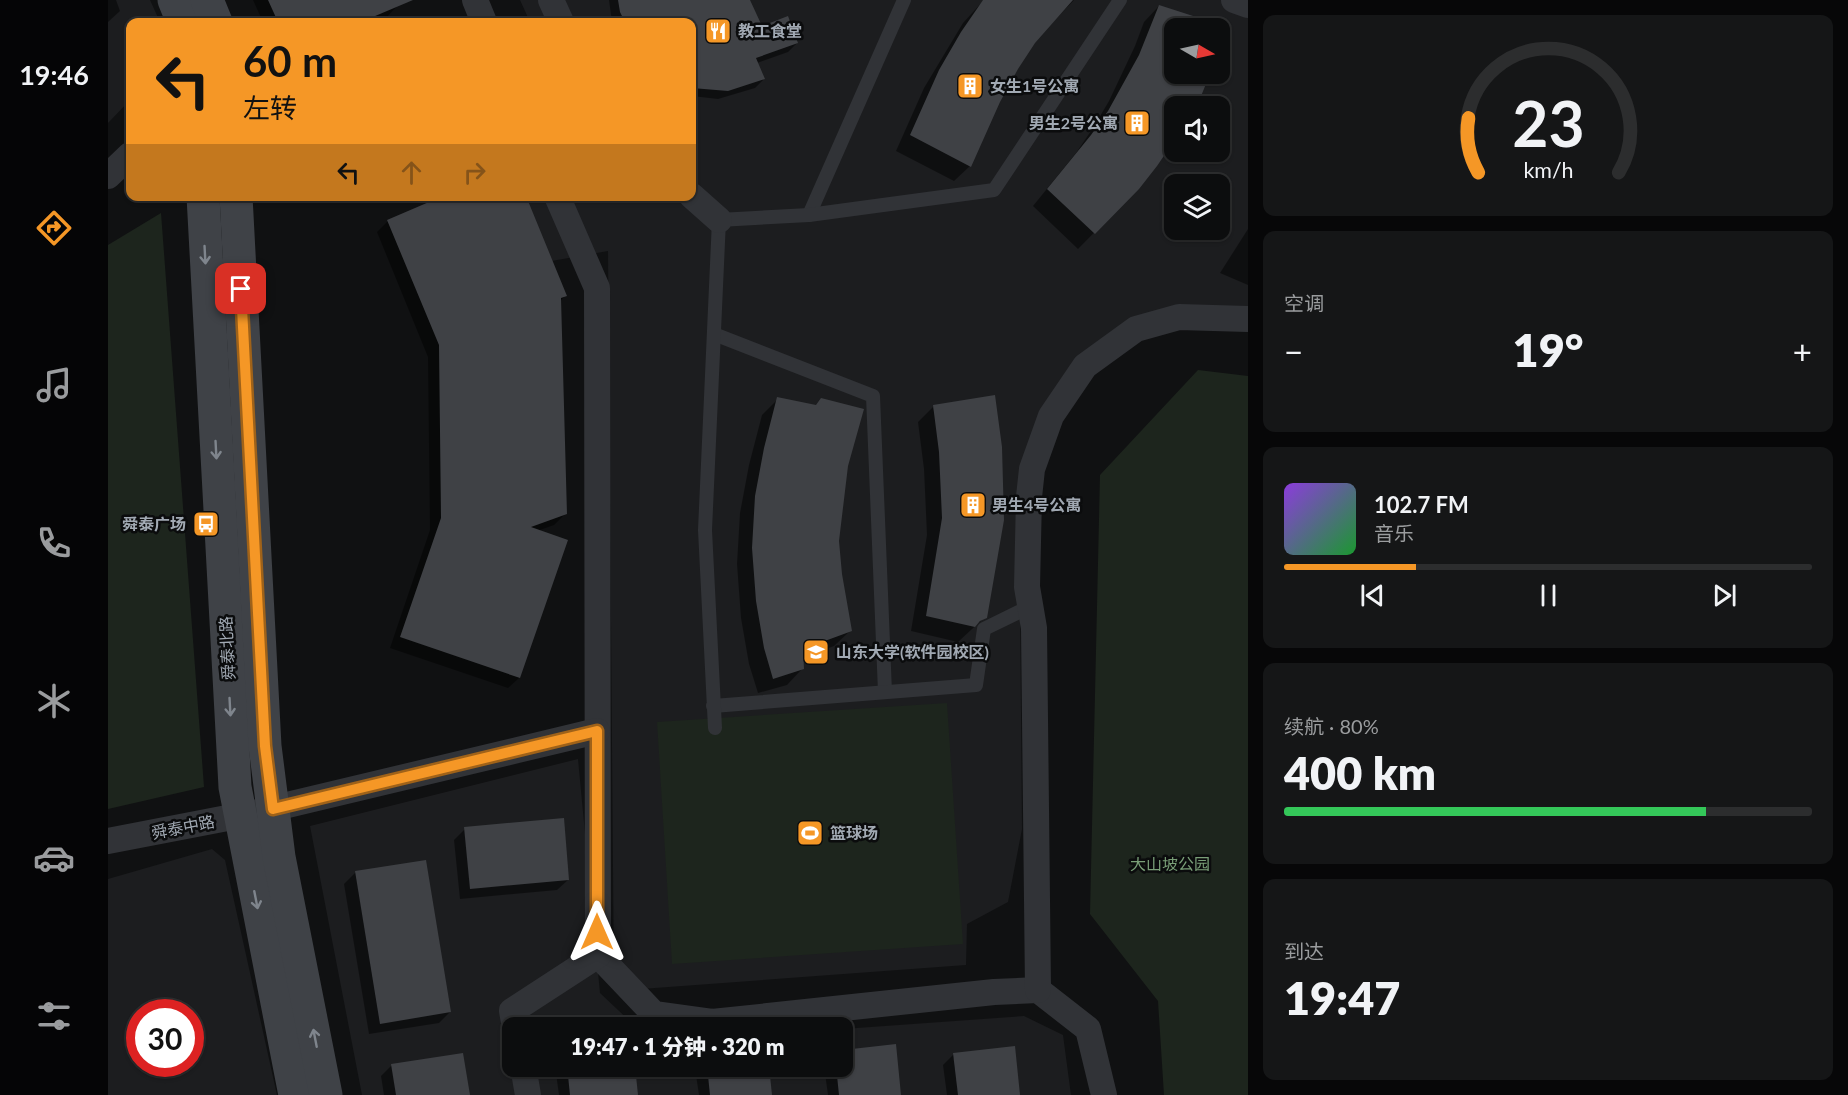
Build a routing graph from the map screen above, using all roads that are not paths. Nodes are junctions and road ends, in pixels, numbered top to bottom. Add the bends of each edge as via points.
1 (174, 0) edge
2 (207, 0) edge
3 (475, 0) edge
4 (551, 0) edge
5 (904, 0) edge
6 (1120, 0) edge
7 (1234, 0) edge
8 (1248, 5) edge
9 (181, 18) edge
10 (214, 18) edge
11 (482, 18) edge
12 (559, 18) edge
13 (696, 200) edge
14 (203, 201) edge
15 (236, 201) edge
16 (559, 201) edge
17 (808, 215) junction
18 (719, 220) junction
19 (1248, 319) edge
20 (714, 334) junction
21 (1031, 606) junction
22 (885, 692) junction
23 (713, 706) junction
24 (715, 728) dead end
25 (597, 731) junction
26 (257, 812) junction
27 (108, 841) edge
28 (597, 955) junction
29 (1038, 990) junction
30 (513, 1017) edge
31 (525, 1077) edge
32 (294, 1095) edge
33 (326, 1095) edge
34 (528, 1095) edge
35 (1104, 1095) edge

1 - 9 main road
2 - 10 main road
3 - 11 street
4 - 12 street
5 - 17 lane
6 - 17 lane via 994,190
7 - 8 street
13 - 18 street
14 -> 26 main road, 舜泰北路 via 235,787
15 - 26 main road via 264,734
16 - 25 street via 597,288
17 - 18 lane
18 - 20 lane
19 - 21 street via 1179,317 1136,329 1085,366 1051,416 1032,470 1028,587
20 - 22 lane via 873,396
20 - 23 lane via 705,530
21 - 22 lane via 984,629 976,685
21 - 29 street via 1036,691
22 - 23 lane
23 - 24 lane
25 - 26 street, 舜泰中路
25 - 28 street
26 - 27 street, 舜泰中路
26 -> 32 main road, 舜泰北路
33 -> 26 main road via 279,857
28 - 29 street via 654,1014 712,1022
28 - 30 street via 512,1011
29 - 35 street via 1088,1029
31 - 34 street

